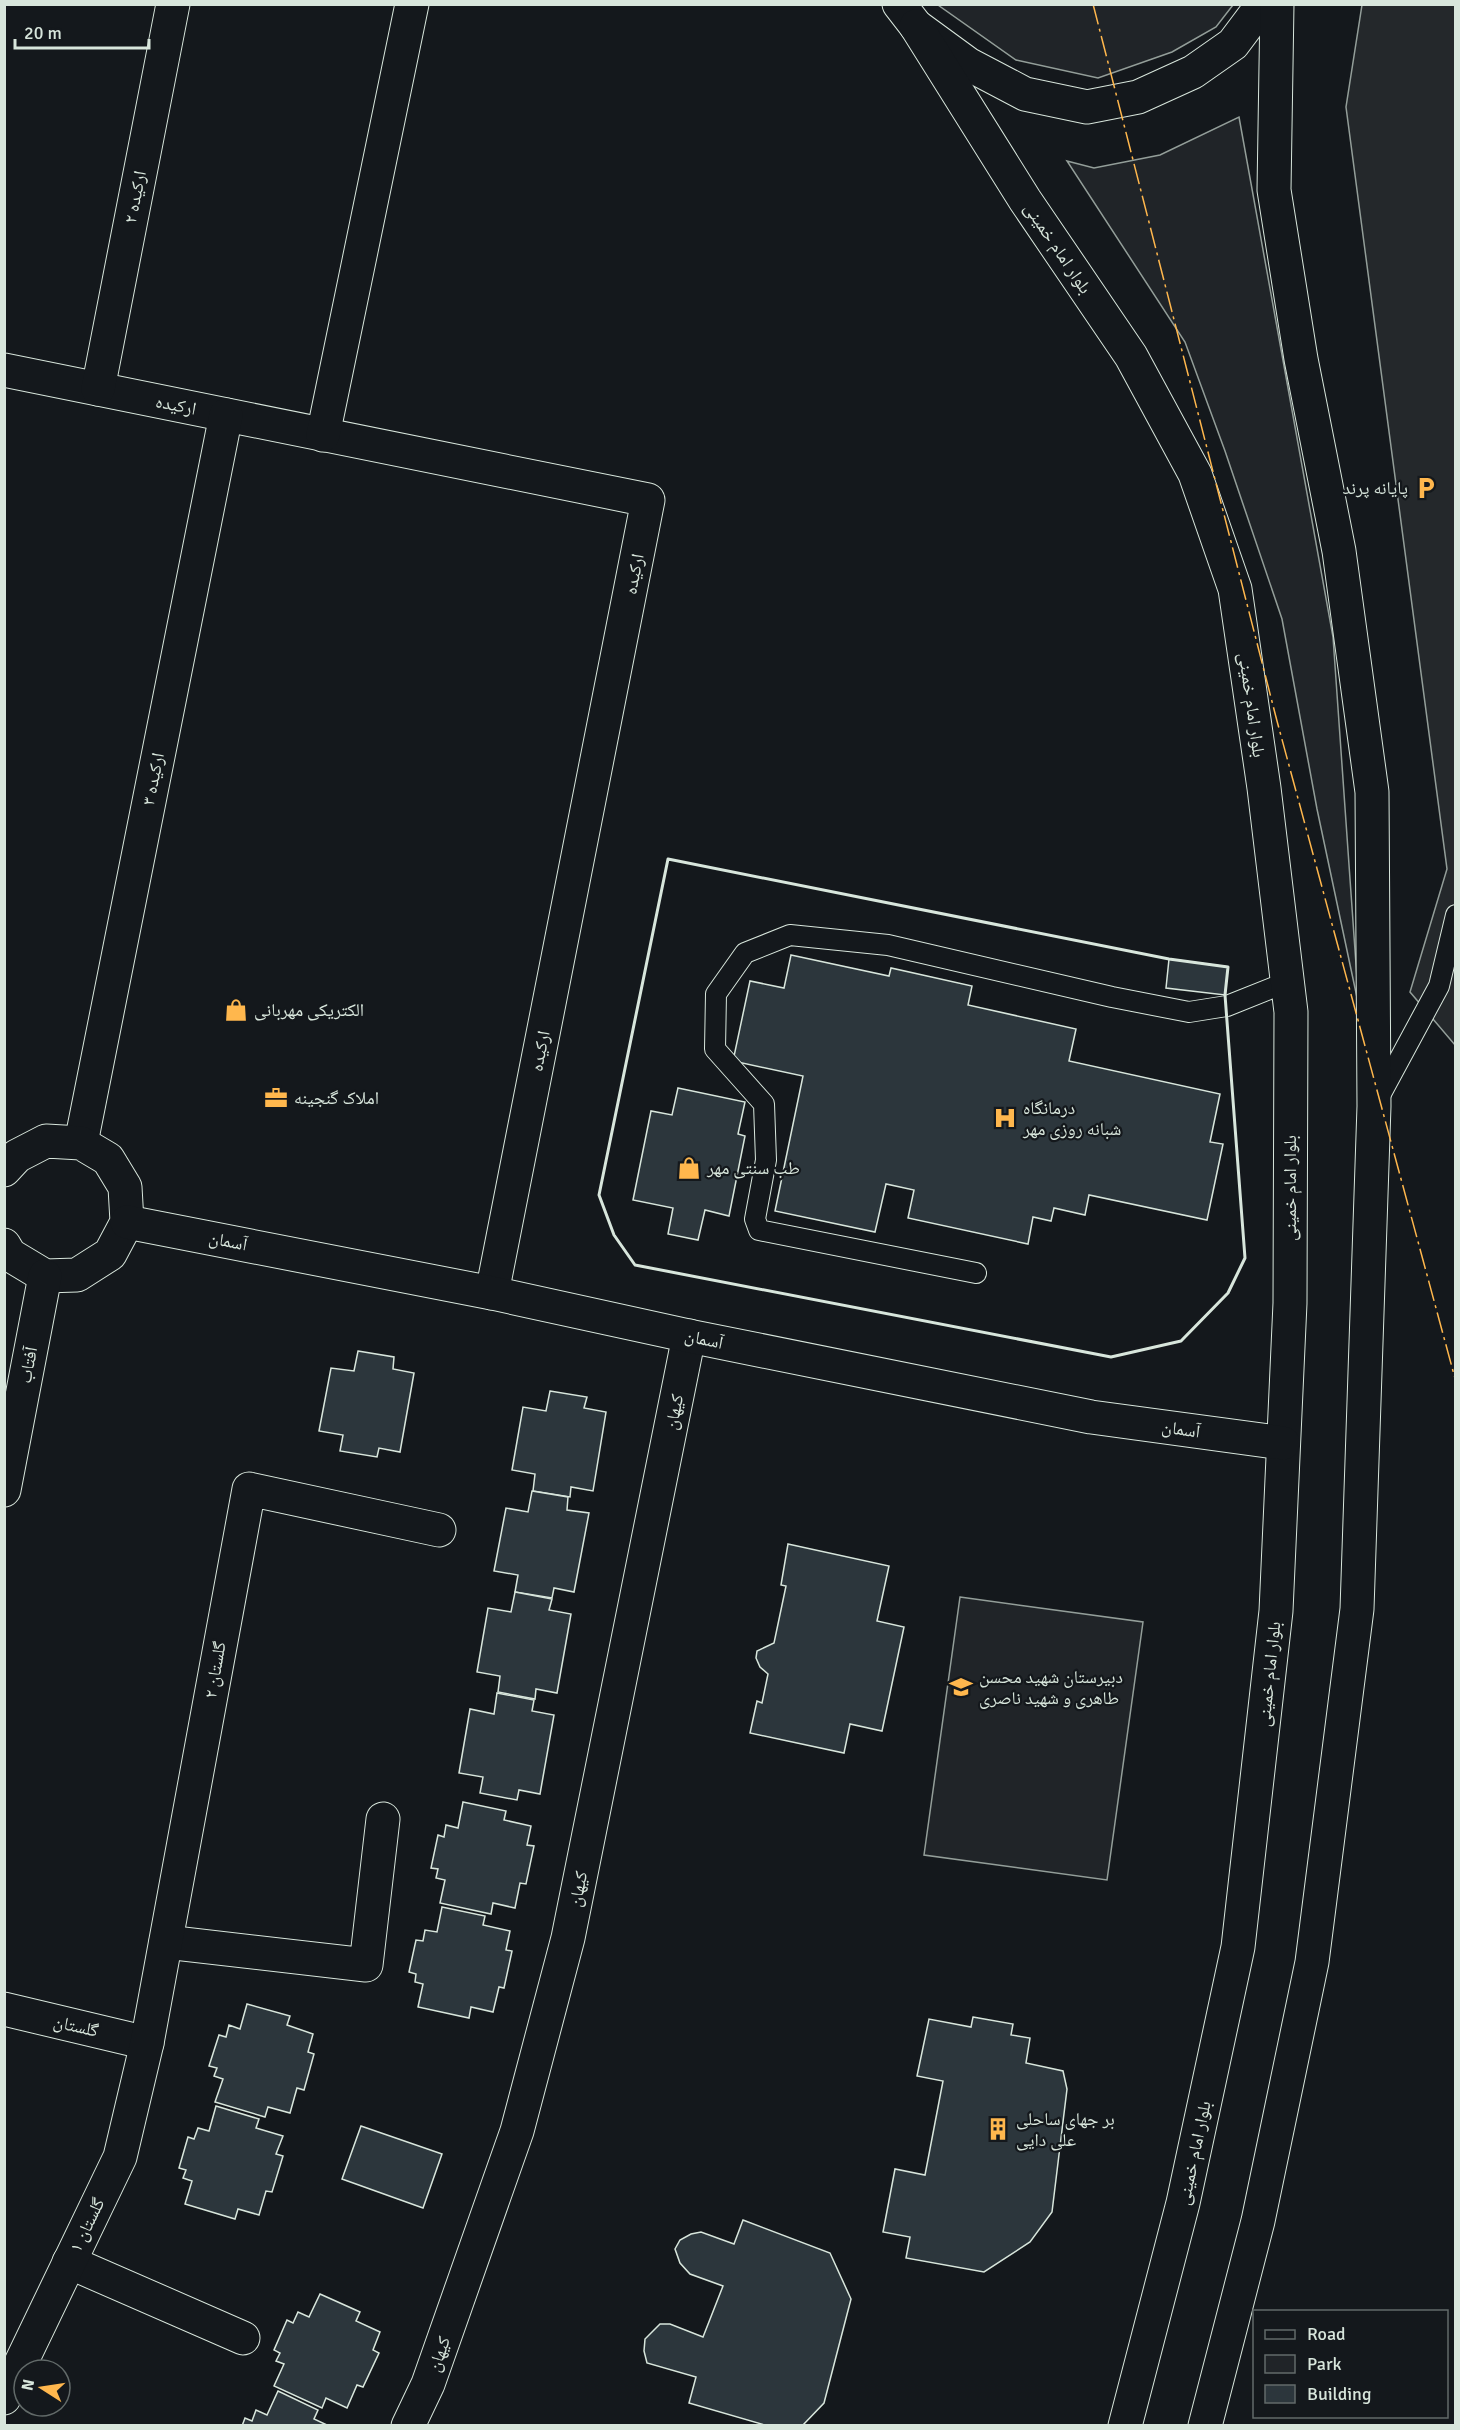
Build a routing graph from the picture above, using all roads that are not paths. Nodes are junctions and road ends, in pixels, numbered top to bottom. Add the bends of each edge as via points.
1 (173, 4) edge
2 (412, 4) edge
3 (1263, 4) edge
4 (1277, 4) edge
5 (908, 15) edge
6 (4, 370) edge
7 (98, 389) junction
8 (226, 415) junction
9 (323, 435) junction
10 (1455, 915) edge
11 (1287, 982) junction
12 (1374, 1106) junction
13 (81, 1143) junction
14 (4, 1170) edge
15 (127, 1222) junction
16 (4, 1245) edge
17 (976, 1273) dead end
18 (45, 1276) junction
19 (492, 1293) junction
20 (689, 1336) junction
21 (1283, 1443) junction
22 (4, 1490) edge
23 (439, 1530) dead end
24 (383, 1819) dead end
25 (166, 1942) junction
26 (4, 2009) edge
27 (147, 2043) junction
28 (69, 2262) junction
29 (243, 2338) dead end
30 (4, 2398) edge
31 (408, 2426) edge
32 (1125, 2426) edge
33 (1205, 2426) edge

1 - 7 street, ارکیده ۲
2 - 9 street
3 - 5 street via 1233,44 1192,72 1138,97 1087,107 1025,94 968,64
4 - 12 street via 1274,190 1301,359 1339,551 1372,792
5 - 11 street, بلوار امام خمینی via 1025,200 1131,356 1195,474 1235,589
6 - 7 street, ارکیده
7 - 8 street, ارکیده
8 - 9 street, ارکیده
8 - 13 street, ارکیده ۳
9 - 19 street, ارکیده via 648,500
10 - 12 lane via 1439,986
11 - 17 lane via 1227,1006 1189,1012 888,945 790,935 745,953 716,994 715,1049 764,1104 766,1160 755,1219 759,1230
11 - 21 street, بلوار امام خمینی via 1291,1012 1290,1291
12 - 33 street via 1357,1609 1312,1962 1258,2221
13 - 14 street via 46,1141 17,1155
13 - 15 street via 108,1159 125,1186
15 - 18 street via 110,1254 77,1275
15 - 19 street, آسمان
16 - 18 street via 10,1255
18 - 22 street, آفتاب
19 - 20 street, آسمان
20 - 21 street, آسمان via 1091,1417
20 - 31 street, کیهان via 568,1938 517,2132 428,2384
21 - 32 street, بلوار امام خمینی via 1276,1611 1238,1947 1183,2203
23 - 25 street, گلستان ۲ via 249,1489
24 - 25 street via 366,1965
25 - 27 street, گلستان ۲
26 - 27 street, گلستان
27 - 28 street, گلستان ۱ via 120,2157
28 - 29 street
28 - 30 street, گلستان ۱

